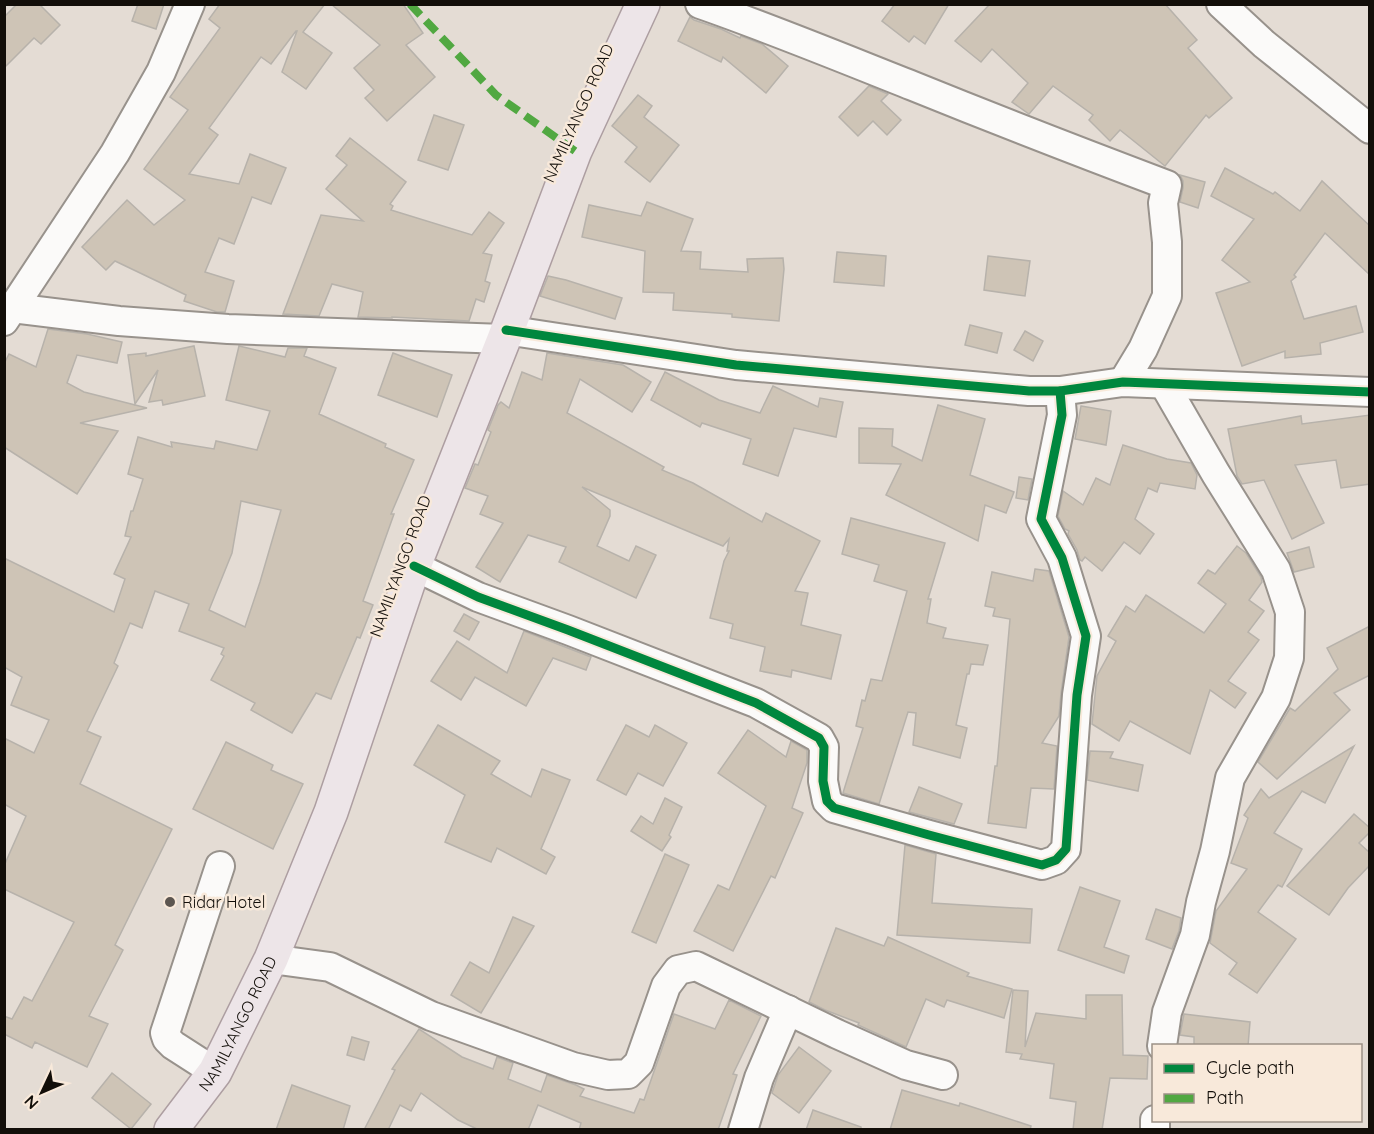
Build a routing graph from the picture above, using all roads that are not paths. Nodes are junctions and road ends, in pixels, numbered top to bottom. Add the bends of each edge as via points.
1 (190, 4) edge
2 (643, 4) edge
3 (700, 4) edge
4 (1221, 4) edge
5 (1370, 129) edge
6 (8, 312) edge
7 (505, 334) junction
8 (1123, 382) junction
9 (1164, 384) junction
10 (1060, 392) junction
11 (1370, 392) edge
12 (414, 566) junction
13 (220, 867) dead end
14 (271, 960) junction
15 (788, 1010) junction
16 (1162, 1044) edge
17 (215, 1072) junction
18 (943, 1075) dead end
19 (171, 1130) edge
20 (743, 1130) edge

1 - 6 street via 161,72 115,153
2 - 7 main road, NAMILYANGO ROAD via 575,151
3 - 8 street via 1167,185 1163,202 1167,296
4 - 5 street via 1264,44
6 - 7 street via 228,329
7 - 10 street via 736,365
7 - 12 main road, NAMILYANGO ROAD
8 - 9 street
8 - 10 street
9 - 11 street
9 - 16 street via 1276,570 1290,612 1289,658 1276,698 1230,778 1195,935 1167,1012
10 - 12 street via 1062,415 1041,519 1062,558 1086,636 1077,695 1066,849 1056,860 1042,865 834,807 827,801 823,781 825,747 819,738 756,703 478,597
12 - 14 main road, NAMILYANGO ROAD via 331,812
13 - 17 street via 165,1033 173,1045
14 - 15 street via 330,967 431,1016 573,1067 608,1075 628,1074 639,1063 666,986 678,970 696,966
14 - 17 main road, NAMILYANGO ROAD
15 - 18 street via 906,1065
15 - 20 street via 759,1078
17 - 19 main road, NAMILYANGO ROAD

